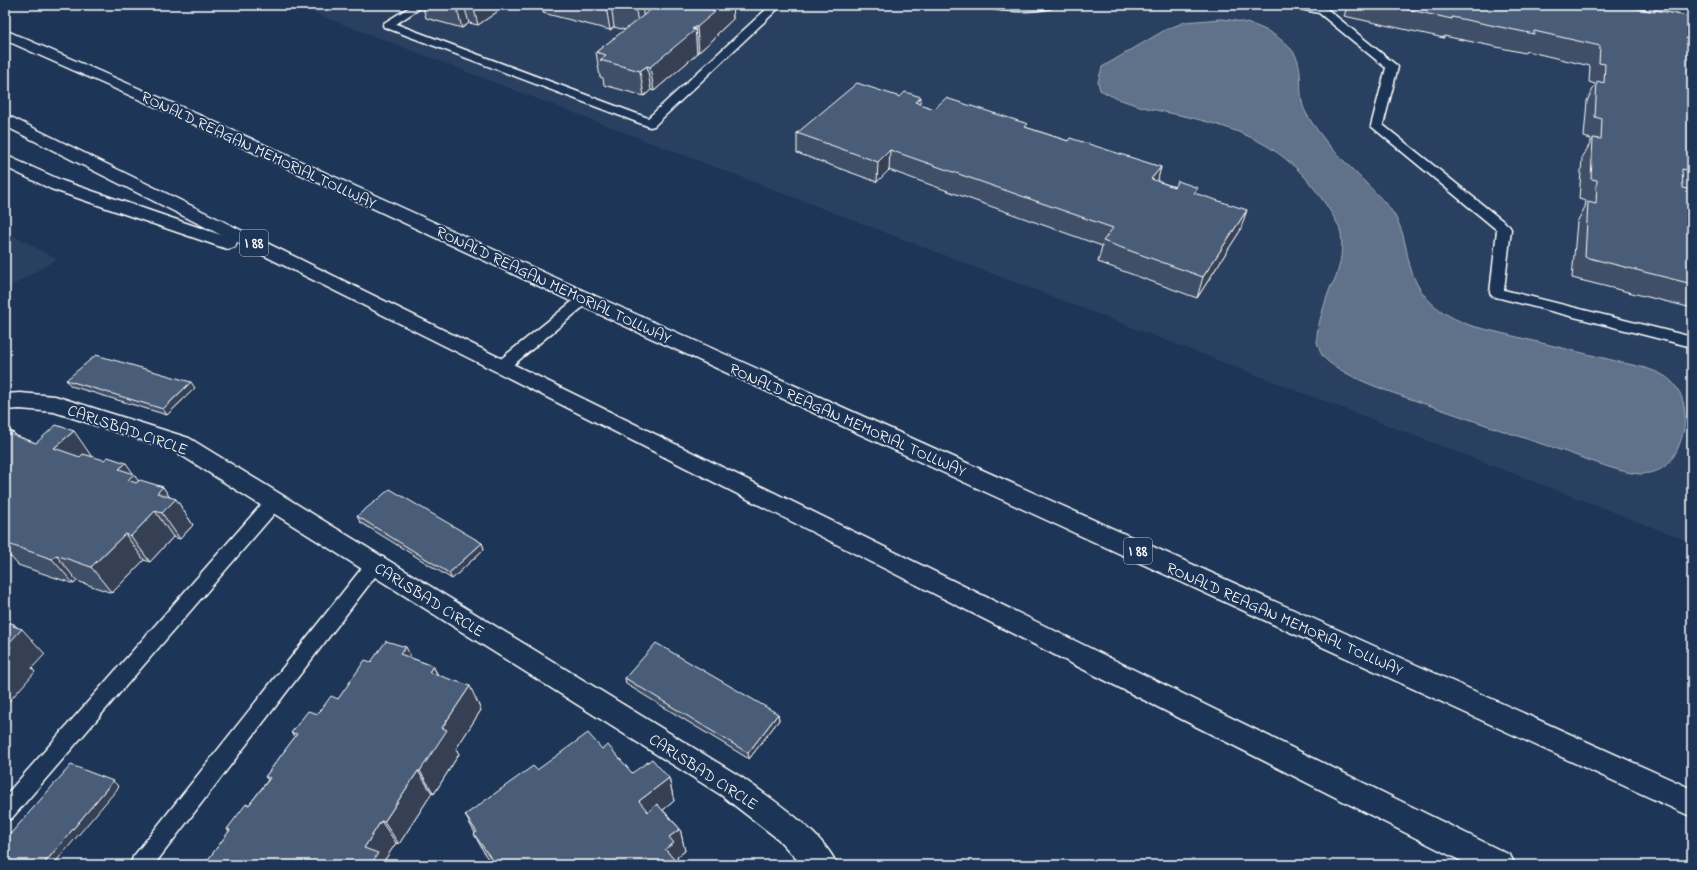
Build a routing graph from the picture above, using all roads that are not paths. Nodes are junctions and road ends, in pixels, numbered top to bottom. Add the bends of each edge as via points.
1 (420, 5) edge
2 (777, 5) edge
3 (994, 5) edge
4 (1046, 5) edge
5 (1295, 5) edge
6 (5, 34) edge
7 (5, 120) edge
8 (5, 160) edge
9 (309, 271) junction
10 (584, 299) junction
11 (1692, 342) edge
12 (502, 366) junction
13 (5, 402) edge
14 (274, 502) junction
15 (375, 564) junction
16 (1692, 803) edge
17 (5, 811) edge
18 (141, 865) edge
19 (822, 865) edge
20 (1500, 865) edge

1 - 2 lane via 388,25 650,123
3 - 4 main road
5 - 11 lane via 1323,11 1392,66 1377,126 1504,229 1497,293
6 - 10 main road, RONALD REAGAN MEMORIAL TOLLWAY / I 88
7 - 9 main road, I 88
8 - 9 main road via 57,185
9 - 12 main road, I 88
10 - 12 lane
10 - 16 main road, RONALD REAGAN MEMORIAL TOLLWAY / I 88
12 - 20 main road, I 88
13 - 14 main road, CARLSBAD CIRCLE via 55,404 181,444
14 - 15 main road, CARLSBAD CIRCLE
14 - 17 lane
15 - 18 lane
15 - 19 main road, CARLSBAD CIRCLE via 731,786 788,829

